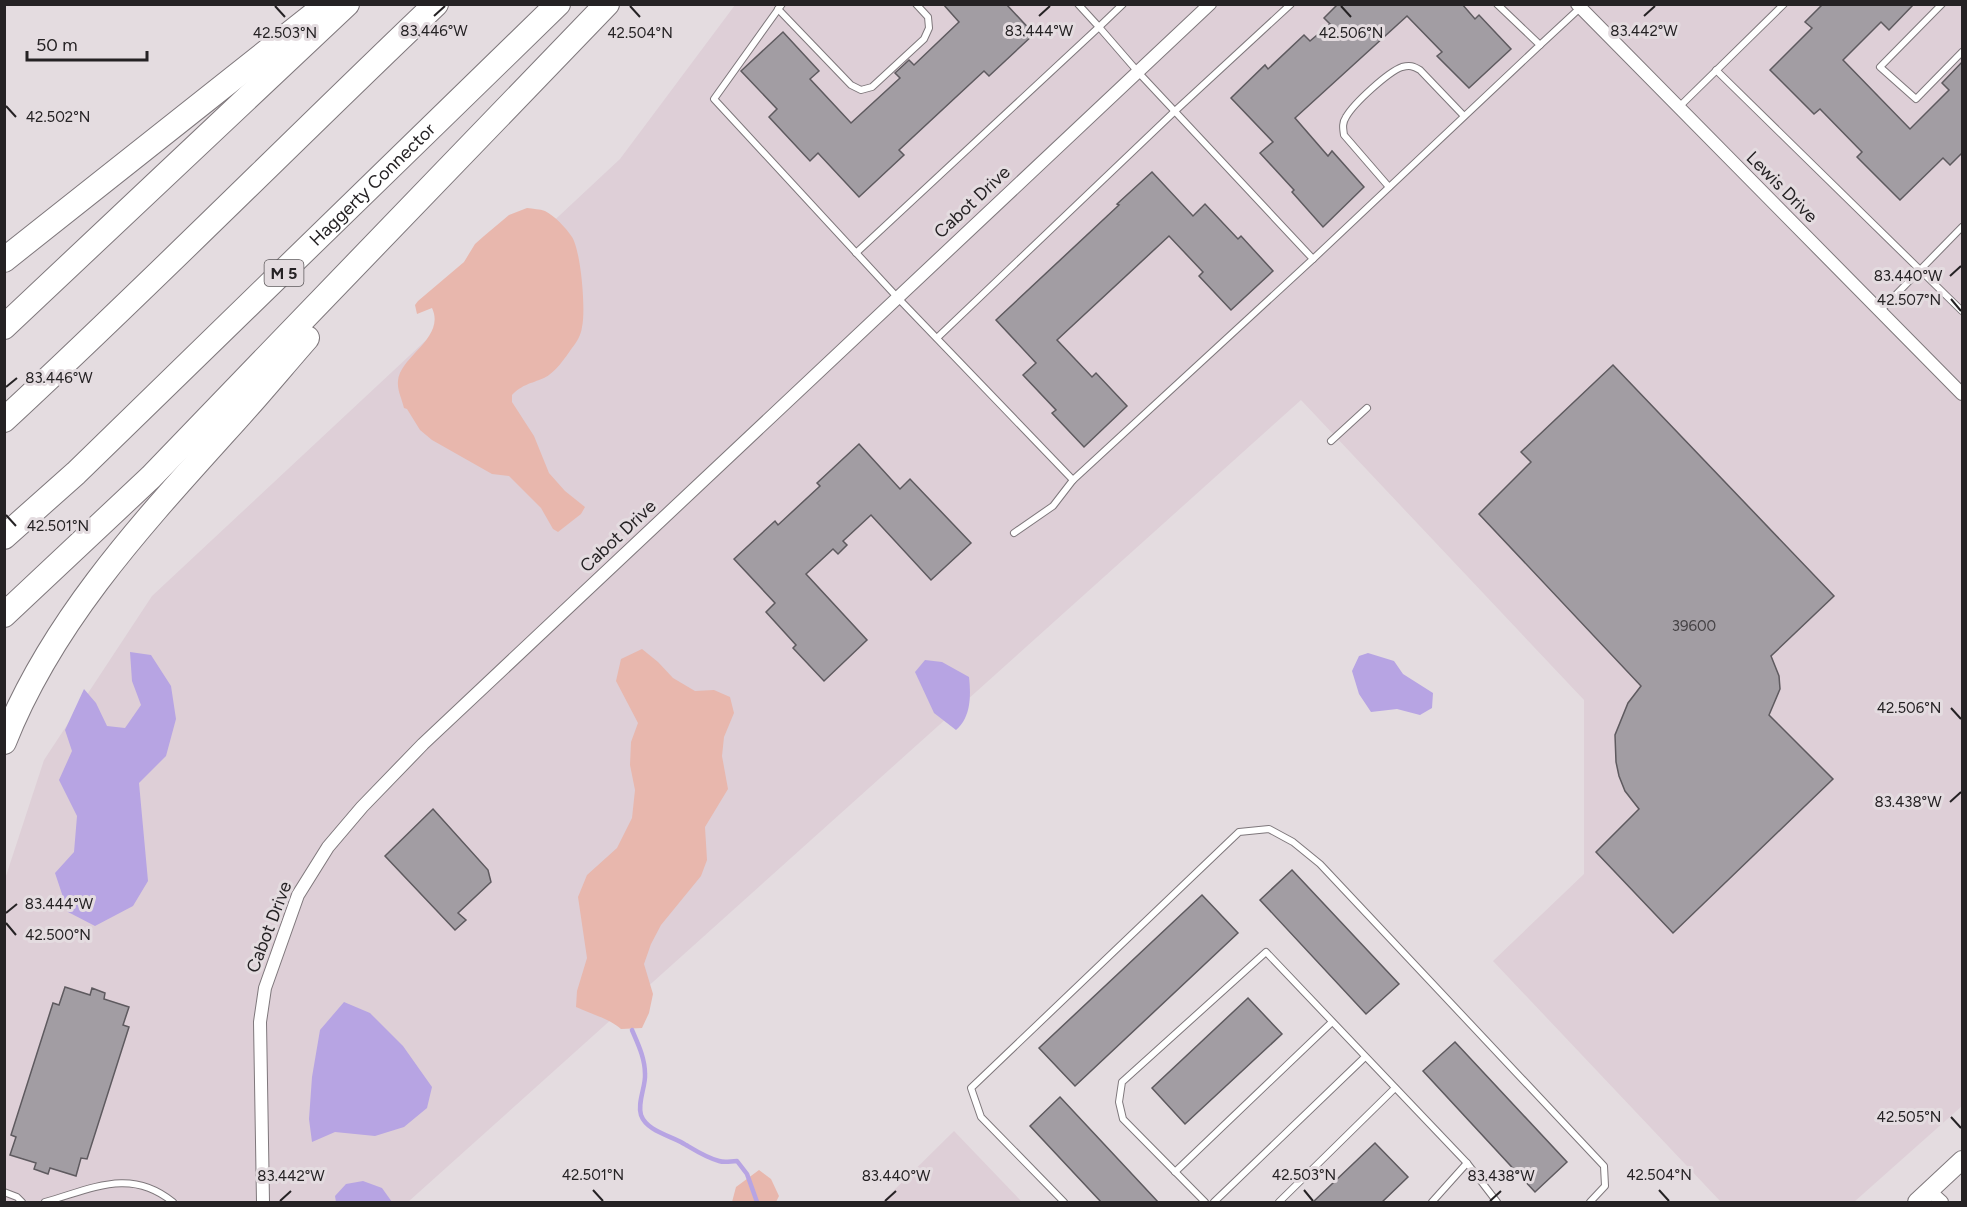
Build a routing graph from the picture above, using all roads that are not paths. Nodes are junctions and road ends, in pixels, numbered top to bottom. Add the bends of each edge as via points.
1 (327, 4) edge
2 (346, 4) edge
3 (436, 4) edge
4 (558, 4) edge
5 (607, 4) edge
6 (916, 4) edge
7 (1078, 4) edge
8 (1123, 4) edge
9 (1210, 4) edge
10 (1292, 4) edge
11 (1497, 4) edge
12 (1784, 4) edge
13 (1942, 4) edge
14 (1580, 6) edge
15 (780, 7) edge
16 (1099, 27) junction
17 (1540, 45) junction
18 (1962, 52) edge
19 (1716, 70) junction
20 (1138, 72) junction
21 (1678, 108) junction
22 (1175, 111) junction
23 (1464, 116) junction
24 (1389, 187) junction
25 (408, 213) junction
26 (1962, 227) edge
27 (856, 253) junction
28 (1312, 259) junction
29 (4, 260) edge
30 (1921, 270) junction
31 (897, 297) junction
32 (1962, 311) edge
33 (1880, 312) junction
34 (4, 327) edge
35 (937, 338) junction
36 (1962, 394) edge
37 (1367, 408) dead end
38 (4, 420) edge
39 (1331, 441) dead end
40 (1073, 480) junction
41 (1014, 533) dead end
42 (4, 537) edge
43 (4, 615) edge
44 (4, 742) edge
45 (1332, 1022) junction
46 (1365, 1057) junction
47 (1395, 1088) junction
48 (1467, 1163) junction
49 (1960, 1167) edge
50 (1175, 1172) junction
51 (4, 1192) edge
52 (1930, 1199) edge
53 (262, 1202) edge
54 (22, 1203) edge
55 (45, 1203) edge
56 (173, 1203) edge
57 (1064, 1203) edge
58 (1205, 1203) edge
59 (1214, 1203) edge
60 (1278, 1203) edge
61 (1432, 1203) edge
62 (1497, 1203) edge
63 (1590, 1203) edge

1 - 29 highway
2 - 34 highway
3 - 38 highway
4 - 42 highway, Haggerty Connector / M 5 via 76,473
5 - 25 highway
6 - 15 lane via 928,16 929,28 924,39 872,87 861,90 851,85
7 - 16 lane
8 - 16 lane
9 - 20 street, Cabot Drive
10 - 22 lane
11 - 17 lane
12 - 19 lane
13 - 18 lane via 1880,67 1916,99
14 - 17 lane
14 - 21 street, Lewis Drive
15 - 27 lane via 714,99
16 - 20 lane
16 - 27 lane
17 - 23 lane
19 - 21 lane
19 - 30 lane
20 - 22 lane
20 - 31 street, Cabot Drive
21 - 33 street, Lewis Drive
22 - 28 lane
22 - 35 lane
23 - 24 lane
23 - 24 lane via 1411,65 1390,74 1352,109 1342,126 1344,135
24 - 28 lane
25 - 43 highway via 151,477
25 - 44 highway via 330,313 153,511 99,578 36,675
26 - 30 lane
27 - 31 lane
28 - 40 lane
30 - 32 lane
30 - 33 lane
31 - 35 lane
31 - 53 street, Cabot Drive via 423,744 328,848 298,895 265,987 260,1022
33 - 36 street, Lewis Drive
35 - 40 lane
37 - 39 lane
40 - 41 lane via 1053,506
45 - 46 lane
45 - 50 lane
45 - 50 lane via 1266,952 1122,1082 1119,1102 1123,1119
46 - 47 lane
46 - 59 lane
47 - 48 lane
47 - 60 lane
48 - 61 lane
48 - 62 lane
49 - 52 street
50 - 58 lane
51 - 54 lane
55 - 56 lane via 120,1182 146,1186
57 - 63 lane via 981,1117 971,1088 1239,832 1269,829 1320,864 1604,1166 1605,1186

